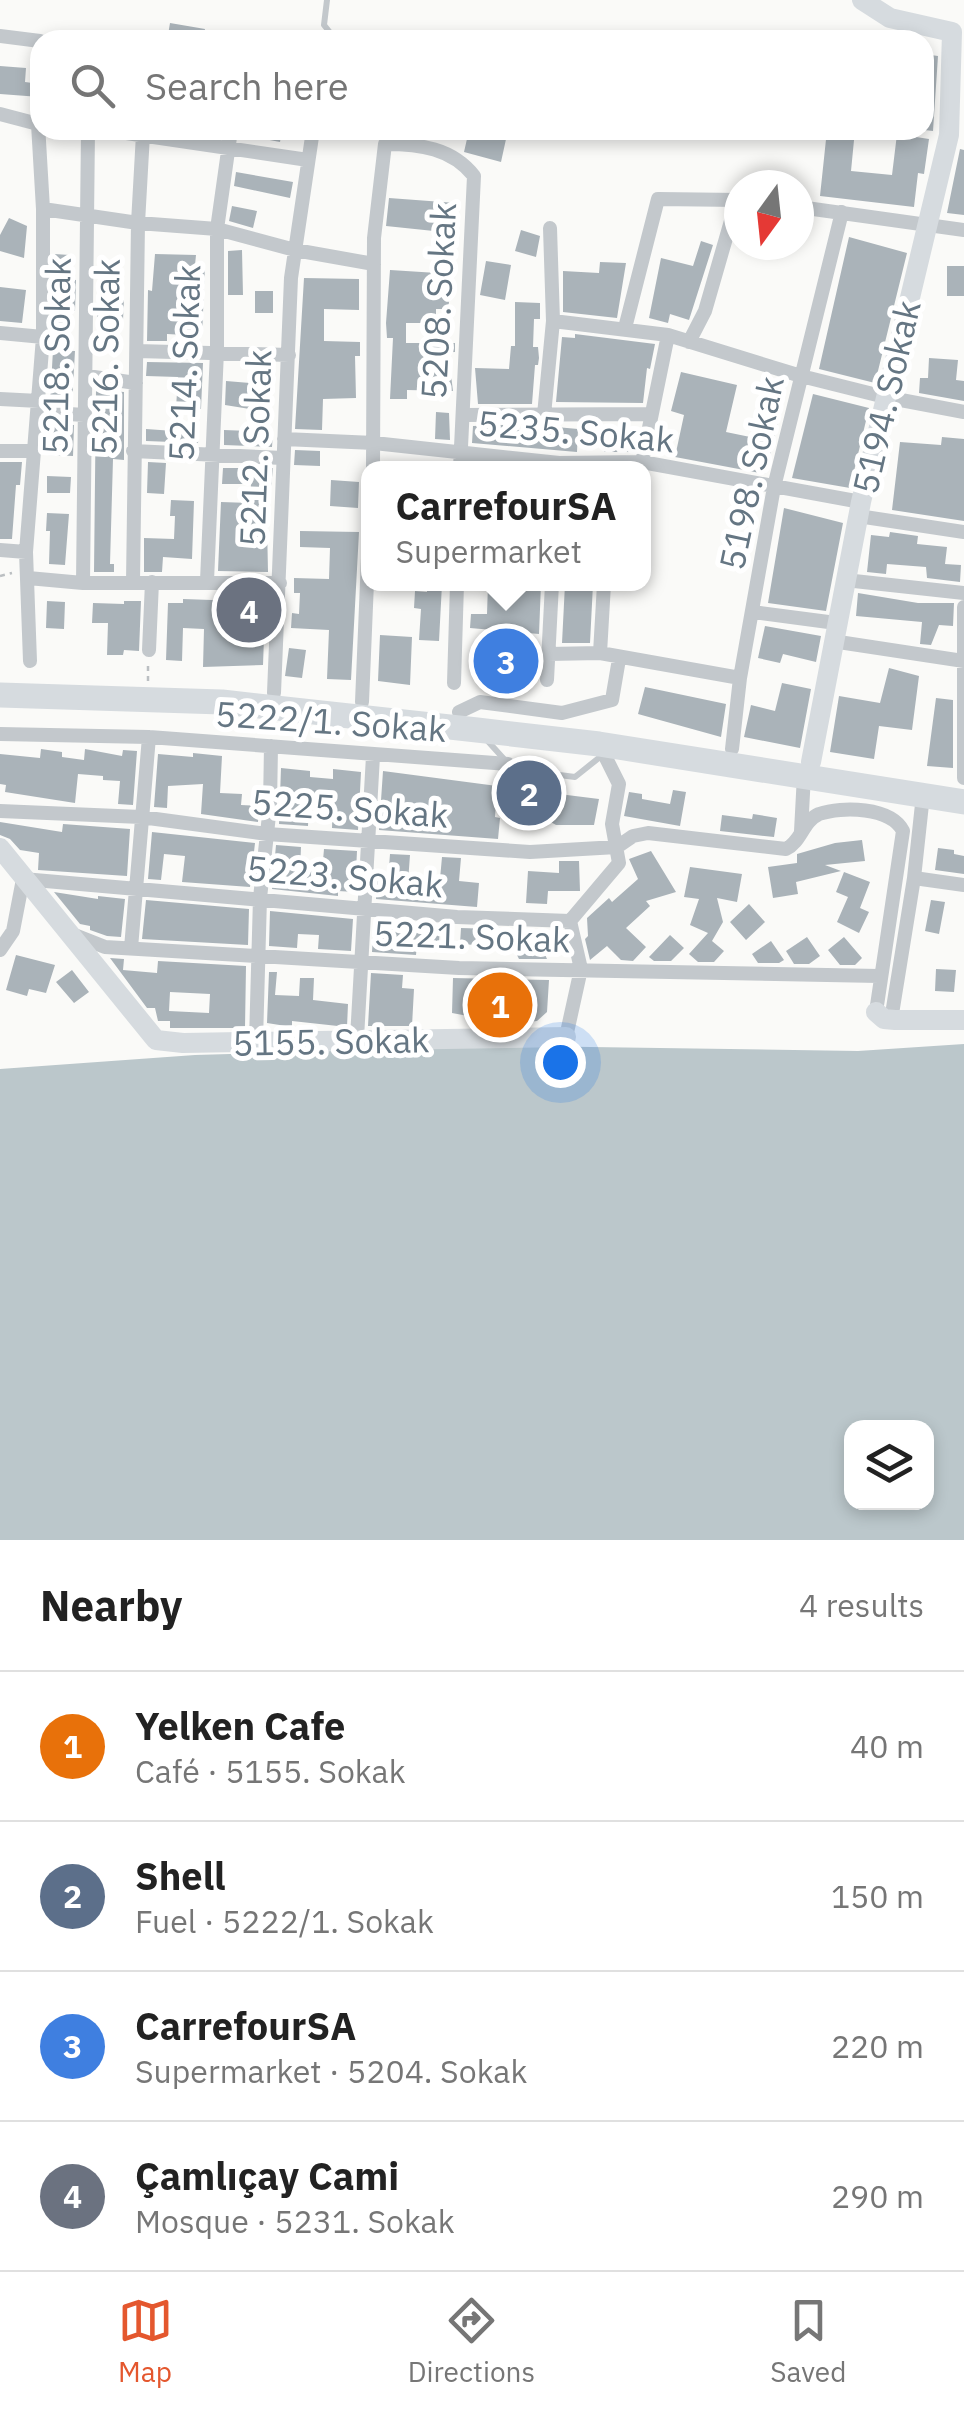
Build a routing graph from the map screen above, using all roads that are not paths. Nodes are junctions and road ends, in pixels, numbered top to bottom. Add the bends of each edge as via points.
1 (328, 0) edge
2 (862, 0) edge
3 (328, 30) edge
4 (958, 32) edge
5 (0, 36) edge
6 (30, 39) edge
7 (0, 114) edge
8 (30, 122) edge
9 (957, 136) edge
10 (40, 140) edge
11 (88, 140) edge
12 (143, 140) edge
13 (179, 140) edge
14 (229, 140) edge
15 (311, 140) edge
16 (385, 140) edge
17 (396, 140) edge
18 (228, 148) junction
19 (308, 160) junction
20 (724, 200) edge
21 (43, 209) junction
22 (814, 209) edge
23 (842, 212) junction
24 (89, 216) junction
25 (138, 224) junction
26 (926, 226) junction
27 (550, 228) dead end
28 (218, 229) junction
29 (964, 230) edge
30 (724, 247) edge
31 (295, 250) junction
32 (374, 264) junction
33 (553, 322) junction
34 (625, 328) junction
35 (0, 333) edge
36 (668, 335) junction
37 (43, 337) junction
38 (690, 342) junction
39 (137, 351) junction
40 (217, 352) junction
41 (289, 355) junction
42 (86, 376) junction
43 (801, 376) junction
44 (136, 383) junction
45 (885, 397) junction
46 (0, 398) edge
47 (38, 406) junction
48 (964, 412) edge
49 (84, 414) junction
50 (650, 414) junction
51 (463, 415) junction
52 (544, 416) junction
53 (284, 439) junction
54 (374, 443) junction
55 (460, 450) junction
56 (0, 451) edge
57 (33, 451) junction
58 (133, 451) junction
59 (211, 456) junction
60 (283, 458) junction
61 (373, 461) edge
62 (460, 461) edge
63 (527, 461) edge
64 (642, 461) edge
65 (651, 464) edge
66 (774, 487) junction
67 (859, 509) junction
68 (964, 532) edge
69 (0, 550) edge
70 (26, 552) junction
71 (28, 578) junction
72 (844, 580) junction
73 (207, 581) junction
74 (133, 582) junction
75 (152, 582) junction
76 (280, 582) junction
77 (83, 583) junction
78 (367, 591) edge
79 (457, 591) edge
80 (552, 591) edge
81 (604, 591) edge
82 (964, 593) edge
83 (964, 607) edge
84 (753, 612) junction
85 (834, 632) junction
86 (149, 650) road end
87 (600, 653) junction
88 (548, 654) junction
89 (619, 658) junction
90 (30, 661) dead end
91 (964, 661) edge
92 (0, 678) edge
93 (740, 678) junction
94 (547, 680) dead end
95 (454, 682) dead end
96 (274, 693) junction
97 (0, 695) edge
98 (362, 702) junction
99 (535, 716) junction
100 (468, 721) junction
101 (0, 734) edge
102 (149, 737) junction
103 (271, 746) junction
104 (732, 748) junction
105 (609, 750) junction
106 (373, 756) junction
107 (511, 766) junction
108 (807, 768) junction
109 (547, 774) junction
110 (964, 778) edge
111 (964, 786) edge
112 (923, 795) junction
113 (964, 802) edge
114 (0, 811) edge
115 (142, 817) junction
116 (801, 830) junction
117 (268, 834) junction
118 (368, 841) junction
119 (617, 847) junction
120 (0, 848) edge
121 (914, 878) junction
122 (23, 879) junction
123 (964, 885) edge
124 (134, 888) junction
125 (260, 898) junction
126 (362, 908) junction
127 (570, 920) junction
128 (66, 932) junction
129 (131, 948) junction
130 (0, 950) edge
131 (259, 956) junction
132 (360, 962) junction
133 (580, 968) junction
134 (880, 976) junction
135 (885, 1016) junction
136 (964, 1020) edge
137 (566, 1036) joint
138 (357, 1038) junction
139 (256, 1040) junction

1 - 3 lane
2 - 4 street via 890,18
4 - 9 street, 5194. Sokak
5 - 6 street
7 - 8 street
9 - 26 street, 5194. Sokak
10 - 21 street
11 - 24 street, 5218. Sokak
12 - 25 street, 5216. Sokak
13 - 18 street
14 - 18 street, 5214. Sokak
15 - 19 street, 5212. Sokak
16 - 32 street
17 - 51 street, 5208. Sokak via 460,158 474,176
18 - 19 street
18 - 28 street, 5214. Sokak
19 - 31 street, 5212. Sokak
20 - 34 street via 658,199
21 - 24 street
21 - 37 street
22 - 23 street
23 - 26 street
23 - 43 street, 5198. Sokak
24 - 25 street
24 - 42 street, 5218. Sokak
25 - 28 street
25 - 39 street, 5216. Sokak
26 - 29 street
26 - 45 street, 5194. Sokak
27 - 33 street
28 - 31 street
28 - 40 street, 5214. Sokak
30 - 38 street
31 - 32 street
31 - 41 street, 5212. Sokak
32 - 54 street
33 - 34 street
33 - 52 street
34 - 36 street
35 - 37 street
36 - 38 street
36 - 50 street
37 - 47 street
38 - 43 street
39 - 40 street
39 - 44 street, 5216. Sokak
40 - 41 street
40 - 59 street, 5214. Sokak
41 - 53 street, 5212. Sokak
42 - 44 street
42 - 49 street, 5218. Sokak
43 - 45 street
43 - 66 street, 5198. Sokak
44 - 58 street, 5216. Sokak
45 - 48 street
45 - 67 street, 5194. Sokak
46 - 47 street
47 - 49 street
47 - 57 street
49 - 77 street, 5218. Sokak
50 - 52 street
50 - 64 street
51 - 52 street
51 - 55 street, 5208. Sokak
53 - 54 street, 5235. Sokak
53 - 60 street, 5212. Sokak
54 - 55 street, 5235. Sokak
54 - 61 street
55 - 62 street, 5208. Sokak
55 - 63 street, 5235. Sokak
56 - 57 street
57 - 70 street
58 - 59 street
58 - 74 street, 5216. Sokak
59 - 60 street
59 - 73 street, 5214. Sokak
60 - 76 street, 5212. Sokak
65 - 66 street, 5235. Sokak
66 - 67 street, 5235. Sokak
66 - 84 street, 5198. Sokak
67 - 68 street, 5235. Sokak
67 - 72 street, 5194. Sokak
69 - 70 street
70 - 71 street
71 - 77 street
71 - 90 street
72 - 82 street
72 - 85 street, 5194. Sokak
73 - 75 street
73 - 76 street
74 - 75 street
74 - 77 street
75 - 86 street
76 - 96 street, 5212. Sokak
78 - 98 street
79 - 95 street
80 - 88 street
81 - 87 street
83 - 91 street
84 - 85 street
84 - 93 street, 5198. Sokak
85 - 91 street
85 - 108 street, 5194. Sokak
87 - 88 street
87 - 89 street
88 - 94 street
89 - 93 street
89 - 99 street via 612,700
91 - 110 street
92 - 96 highway
93 - 104 street, 5198. Sokak
96 - 98 highway
97 - 100 highway via 222,702
98 - 100 highway
99 - 100 highway
99 - 104 highway
100 - 105 highway
100 - 107 lane
101 - 102 street, 5222/1. Sokak
102 - 103 street, 5222/1. Sokak
102 - 115 street
103 - 106 street, 5222/1. Sokak
103 - 117 street
104 - 108 highway
105 - 108 highway
105 - 109 lane via 575,777
105 - 119 street via 619,784 612,824
106 - 107 street, 5222/1. Sokak
106 - 118 street
107 - 109 lane
107 - 109 lane via 509,818 542,822
108 - 111 highway
108 - 112 highway
108 - 116 street
112 - 113 highway
112 - 121 street
114 - 115 street, 5225. Sokak
115 - 117 street, 5225. Sokak
115 - 124 street
116 - 119 street, 5225. Sokak via 786,849 648,833
116 - 134 street via 817,815 846,810 899,823
117 - 118 street, 5225. Sokak
117 - 125 street
118 - 119 street, 5225. Sokak via 530,852
118 - 126 street
119 - 127 street via 620,864
120 - 122 street
121 - 123 street
121 - 135 street via 892,1014
122 - 124 street, 5223. Sokak
122 - 128 street
122 - 130 street via 13,932
124 - 125 street, 5223. Sokak
124 - 129 street
125 - 126 street, 5223. Sokak
125 - 131 street
126 - 127 street, 5223. Sokak
126 - 132 street
127 - 133 street
128 - 129 street, 5221. Sokak via 106,947
128 - 139 street, 5155. Sokak via 156,1040
129 - 131 street, 5221. Sokak
131 - 132 street, 5221. Sokak
131 - 139 street
132 - 133 street, 5221. Sokak
132 - 138 street
133 - 134 street, 5221. Sokak
133 - 137 street
134 - 135 street
135 - 136 street
137 - 138 street, 5155. Sokak
138 - 139 street, 5155. Sokak

